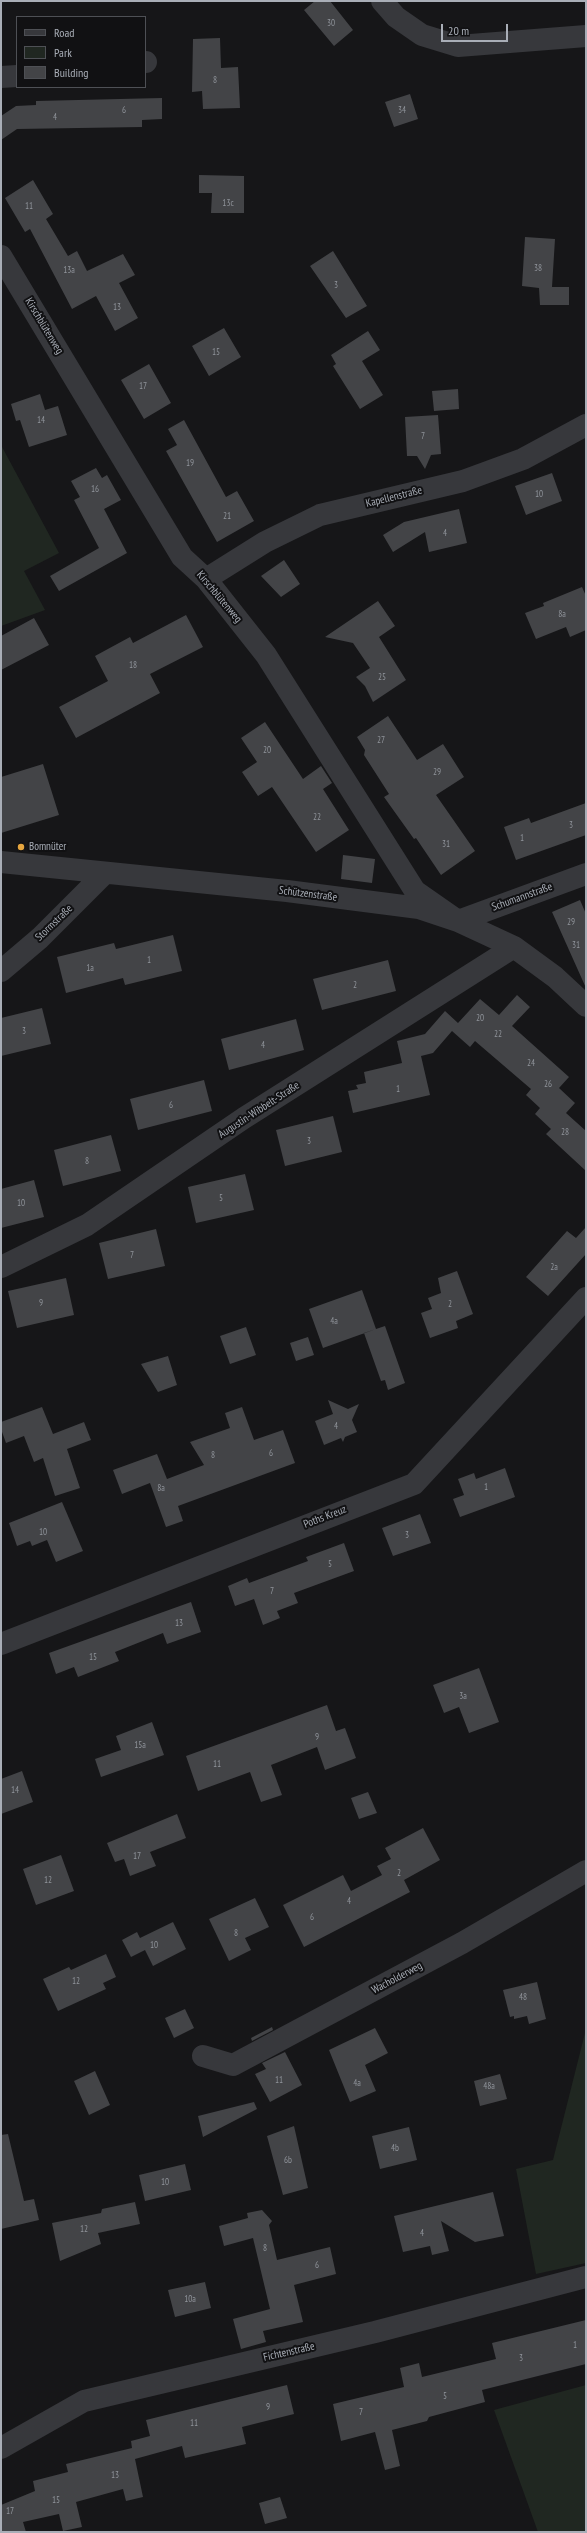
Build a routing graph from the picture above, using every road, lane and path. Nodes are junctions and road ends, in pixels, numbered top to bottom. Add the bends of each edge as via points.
1 (382, 1) edge
2 (586, 36) edge
3 (1, 76) edge
4 (16, 76) edge
5 (1, 256) edge
6 (586, 425) edge
7 (206, 579) junction
8 (1, 862) edge
9 (105, 873) junction
10 (586, 874) edge
11 (458, 921) junction
12 (514, 947) junction
13 (1, 971) edge
14 (586, 1006) edge
15 (1, 1267) edge
16 (586, 1298) edge
17 (1, 1644) edge
18 (586, 1871) edge
19 (203, 2056) dead end
20 (586, 2277) edge
21 (1, 2448) edge

1 - 2 street via 396,16 422,34 458,46 514,44
3 - 4 street
5 - 7 street, Kirschblütenweg via 182,557
6 - 7 street, Kapellenstraße via 523,459 463,481 320,515 265,542
7 - 11 street, Kirschblütenweg via 266,655 415,891
8 - 9 street, Schützenstraße
9 - 11 street, Schützenstraße via 287,891 419,908
9 - 13 street, Stormstraße via 40,938
10 - 11 street, Schumannstraße
11 - 12 street, Schützenstraße
12 - 14 street, Schützenstraße via 555,977
12 - 15 street, Augustin-Wibbelt-Straße via 244,1118 87,1225
16 - 17 street, Poths Kreuz via 414,1484
18 - 19 street, Wacholderweg via 462,1943 233,2065
20 - 21 street, Fichtenstraße via 375,2332 84,2401

